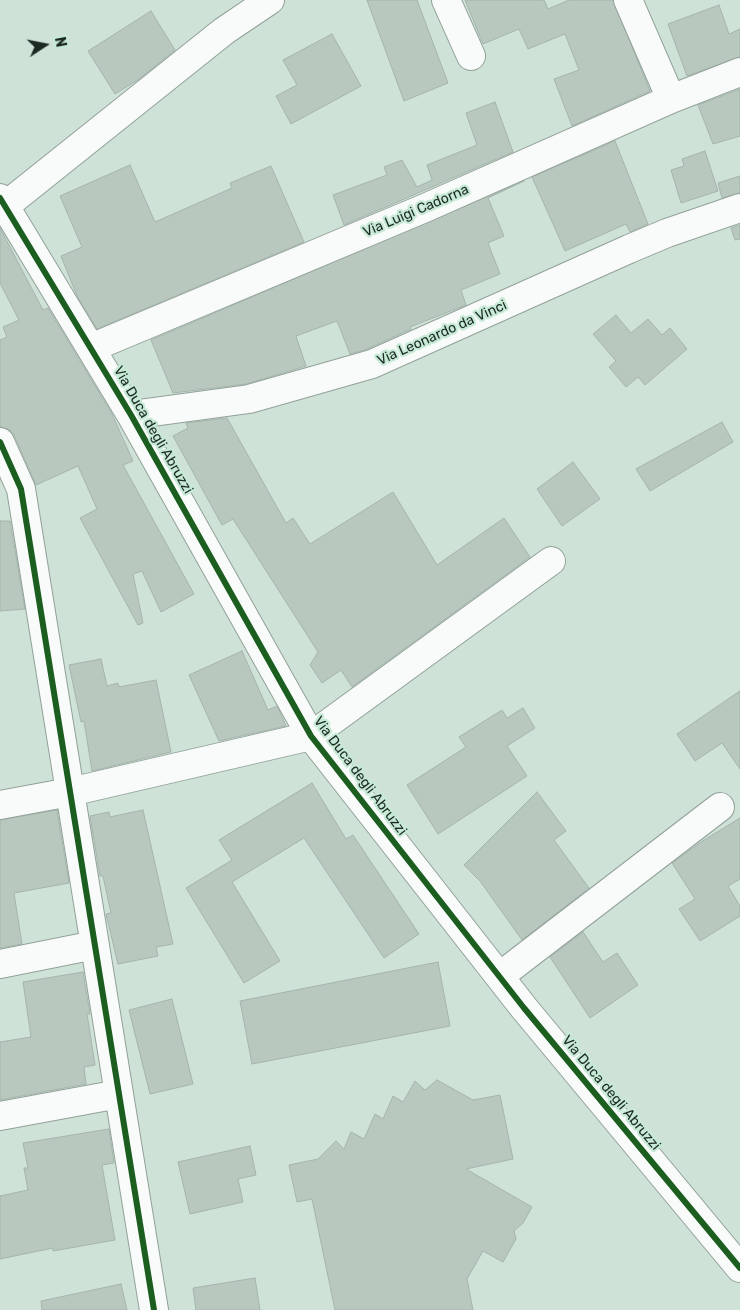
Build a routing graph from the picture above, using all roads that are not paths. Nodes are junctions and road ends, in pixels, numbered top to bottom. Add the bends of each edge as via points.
1 (270, 0) edge
2 (446, 0) edge
3 (628, 0) edge
4 (471, 56) dead end
5 (740, 72) edge
6 (671, 99) junction
7 (2, 204) edge
8 (740, 208) edge
9 (91, 348) junction
10 (131, 415) junction
11 (0, 442) edge
12 (551, 561) dead end
13 (310, 736) junction
14 (70, 792) junction
15 (0, 805) edge
16 (720, 807) dead end
17 (95, 946) junction
18 (0, 964) edge
19 (500, 976) junction
20 (119, 1094) junction
21 (0, 1116) edge
22 (740, 1268) edge
23 (154, 1310) edge

1 - 7 street
2 - 4 street
3 - 6 street
5 - 6 street, Via Luigi Cadorna
6 - 9 street, Via Luigi Cadorna via 425,208
7 - 9 street, Via Duca degli Abruzzi
8 - 10 street, Via Leonardo da Vinci via 629,249 372,364 248,399
9 - 10 street, Via Duca degli Abruzzi
10 - 13 street, Via Duca degli Abruzzi
11 - 14 street via 21,489
12 - 13 street
13 - 14 street
13 - 19 street, Via Duca degli Abruzzi
14 - 15 street
14 - 17 street
16 - 19 street
17 - 18 street
17 - 20 street
19 - 22 street, Via Duca degli Abruzzi
20 - 21 street
20 - 23 street

